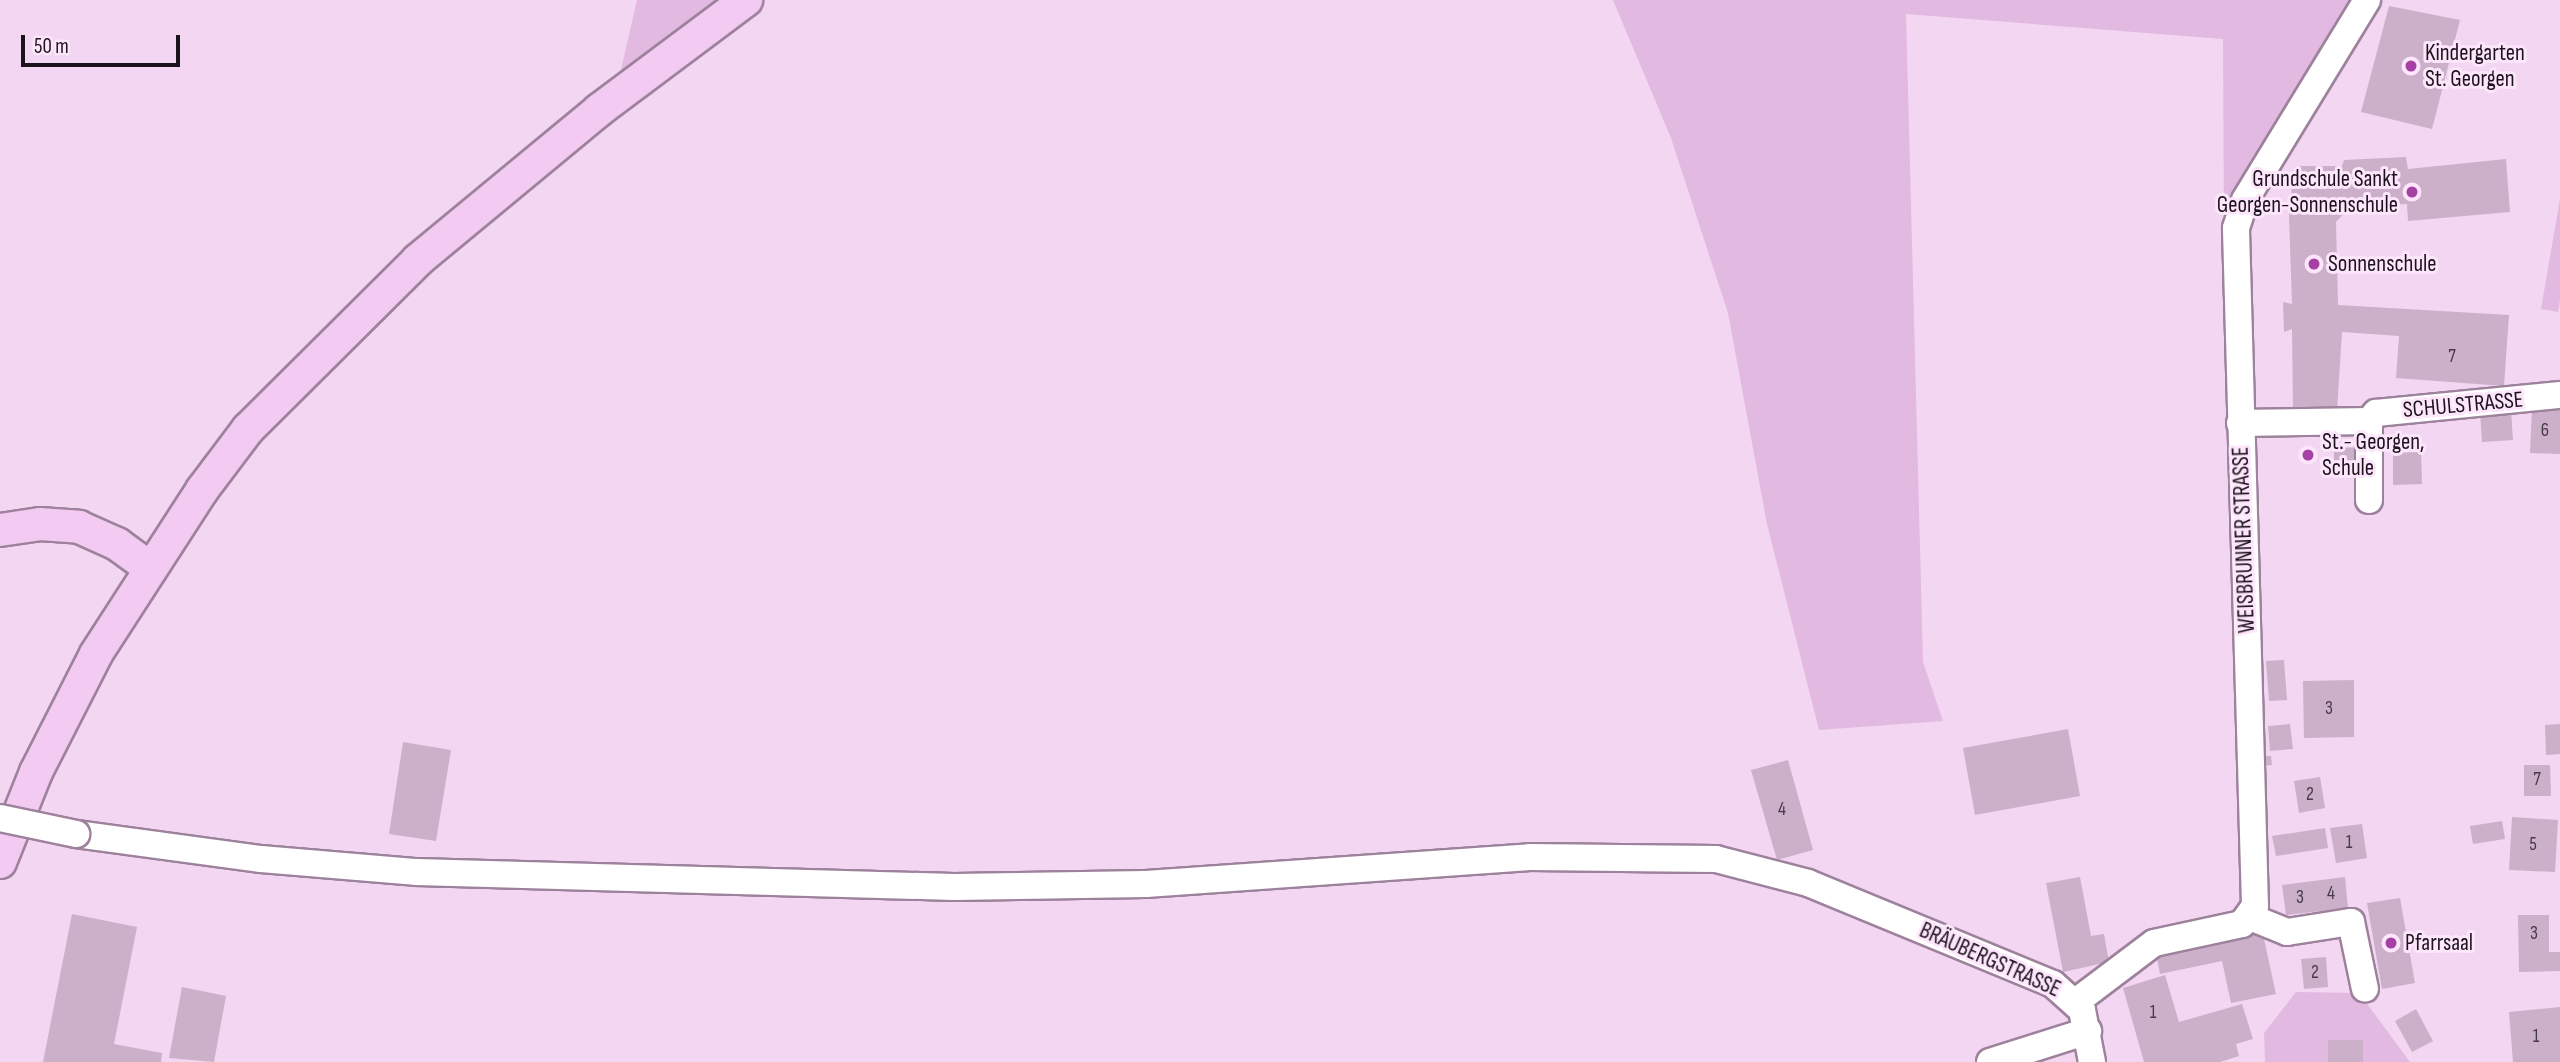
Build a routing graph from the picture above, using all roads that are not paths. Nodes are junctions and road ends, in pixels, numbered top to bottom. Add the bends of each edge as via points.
1 (746, 0) edge
2 (2367, 0) edge
3 (2560, 395) edge
4 (2369, 421) junction
5 (2240, 423) junction
6 (2370, 500) dead end
7 (0, 530) edge
8 (150, 568) junction
9 (0, 818) edge
10 (0, 862) edge
11 (2250, 917) junction
12 (2365, 989) dead end
13 (2077, 1001) junction
14 (2088, 1031) junction
15 (1990, 1062) edge
16 (2092, 1062) edge

1 - 8 main road via 599,110 418,260 330,343 248,429
2 - 5 street, WEISBRUNNER STRASSE via 2238,215
3 - 4 street, SCHULSTRASSE via 2376,413
4 - 5 street, SCHULSTRASSE
4 - 6 street
5 - 11 street, WEISBRUNNER STRASSE via 2256,890
7 - 8 main road via 40,524 79,527 117,544
8 - 10 main road via 96,654 36,772
9 - 13 street, BRÄUBERGSTRASSE, bridge via 76,834 261,859 417,872 941,887 1146,884 1465,860 1680,856 1771,870 2053,984
11 - 12 street via 2287,932 2351,922
11 - 13 street via 2242,924 2154,943
13 - 14 street, BRÄUBERGSTRASSE
14 - 15 street
14 - 16 street, BRÄUBERGSTRASSE

